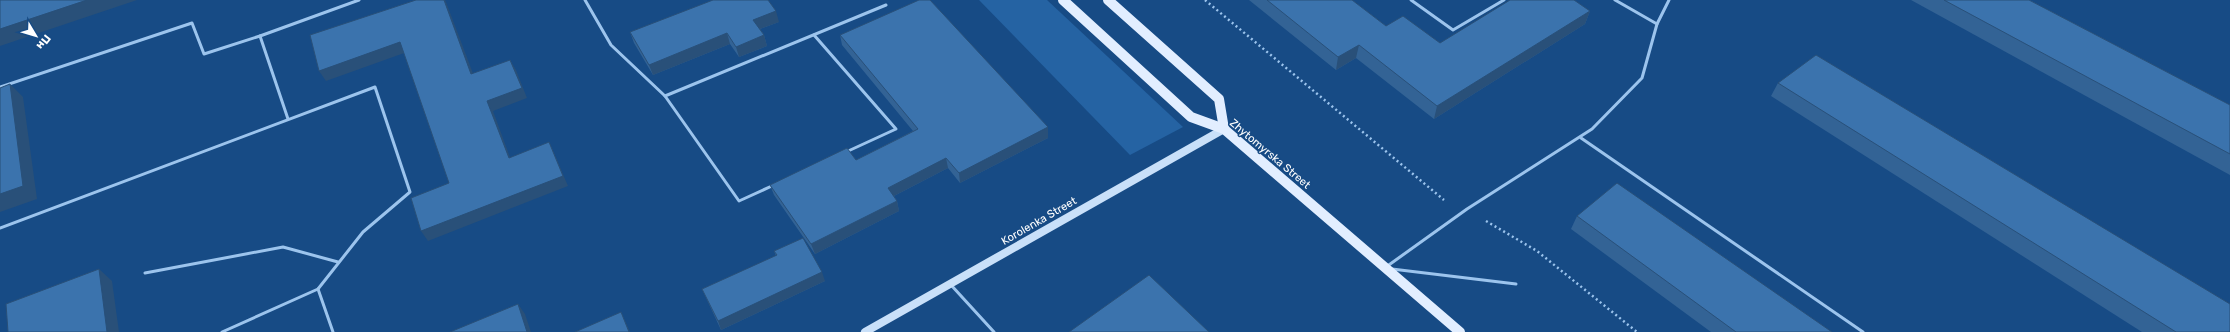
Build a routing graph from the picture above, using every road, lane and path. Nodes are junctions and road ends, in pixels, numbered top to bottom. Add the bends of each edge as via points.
1 (359, 0) edge
2 (586, 0) edge
3 (1063, 0) edge
4 (1108, 0) edge
5 (1205, 0) edge
6 (1410, 0) edge
7 (1504, 0) edge
8 (1615, 0) edge
9 (1669, 0) edge
10 (886, 5) dead end
11 (1657, 24) junction
12 (814, 35) junction
13 (260, 36) junction
14 (0, 87) edge
15 (665, 96) junction
16 (288, 119) junction
17 (1224, 129) junction
18 (1581, 138) junction
19 (839, 155) edge
20 (782, 182) edge
21 (1467, 209) junction
22 (0, 228) edge
23 (338, 262) junction
24 (1384, 268) junction
25 (145, 273) dead end
26 (950, 284) junction
27 (1516, 284) dead end
28 (318, 289) junction
29 (222, 332) edge
30 (333, 332) edge
31 (865, 332) edge
32 (994, 332) edge
33 (1460, 332) edge
34 (1637, 332) edge
35 (1863, 332) edge

1 - 13 lane
2 - 15 lane via 611,45
3 - 17 main road, Zhytomyrska Street via 1191,116
4 - 17 main road via 1219,100
5 - 21 path via 1438,197
6 - 7 lane via 1453,30
8 - 11 lane
9 - 11 lane
10 - 12 lane
11 - 18 lane via 1642,78
12 - 15 lane
12 - 19 lane via 896,129
13 - 14 lane via 204,54 192,23
13 - 16 lane
15 - 20 lane via 739,201
16 - 22 lane
16 - 23 lane via 375,87 410,192 363,232
17 - 24 main road, Zhytomyrska Street
17 - 26 main road, Korolenka Street
18 - 21 lane
18 - 35 lane
21 - 24 lane
21 - 34 path via 1537,251
23 - 25 lane via 283,246
23 - 28 lane
24 - 27 lane
24 - 33 main road, Zhytomyrska Street
26 - 31 main road, Korolenka Street
26 - 32 lane
28 - 29 lane
28 - 30 lane

